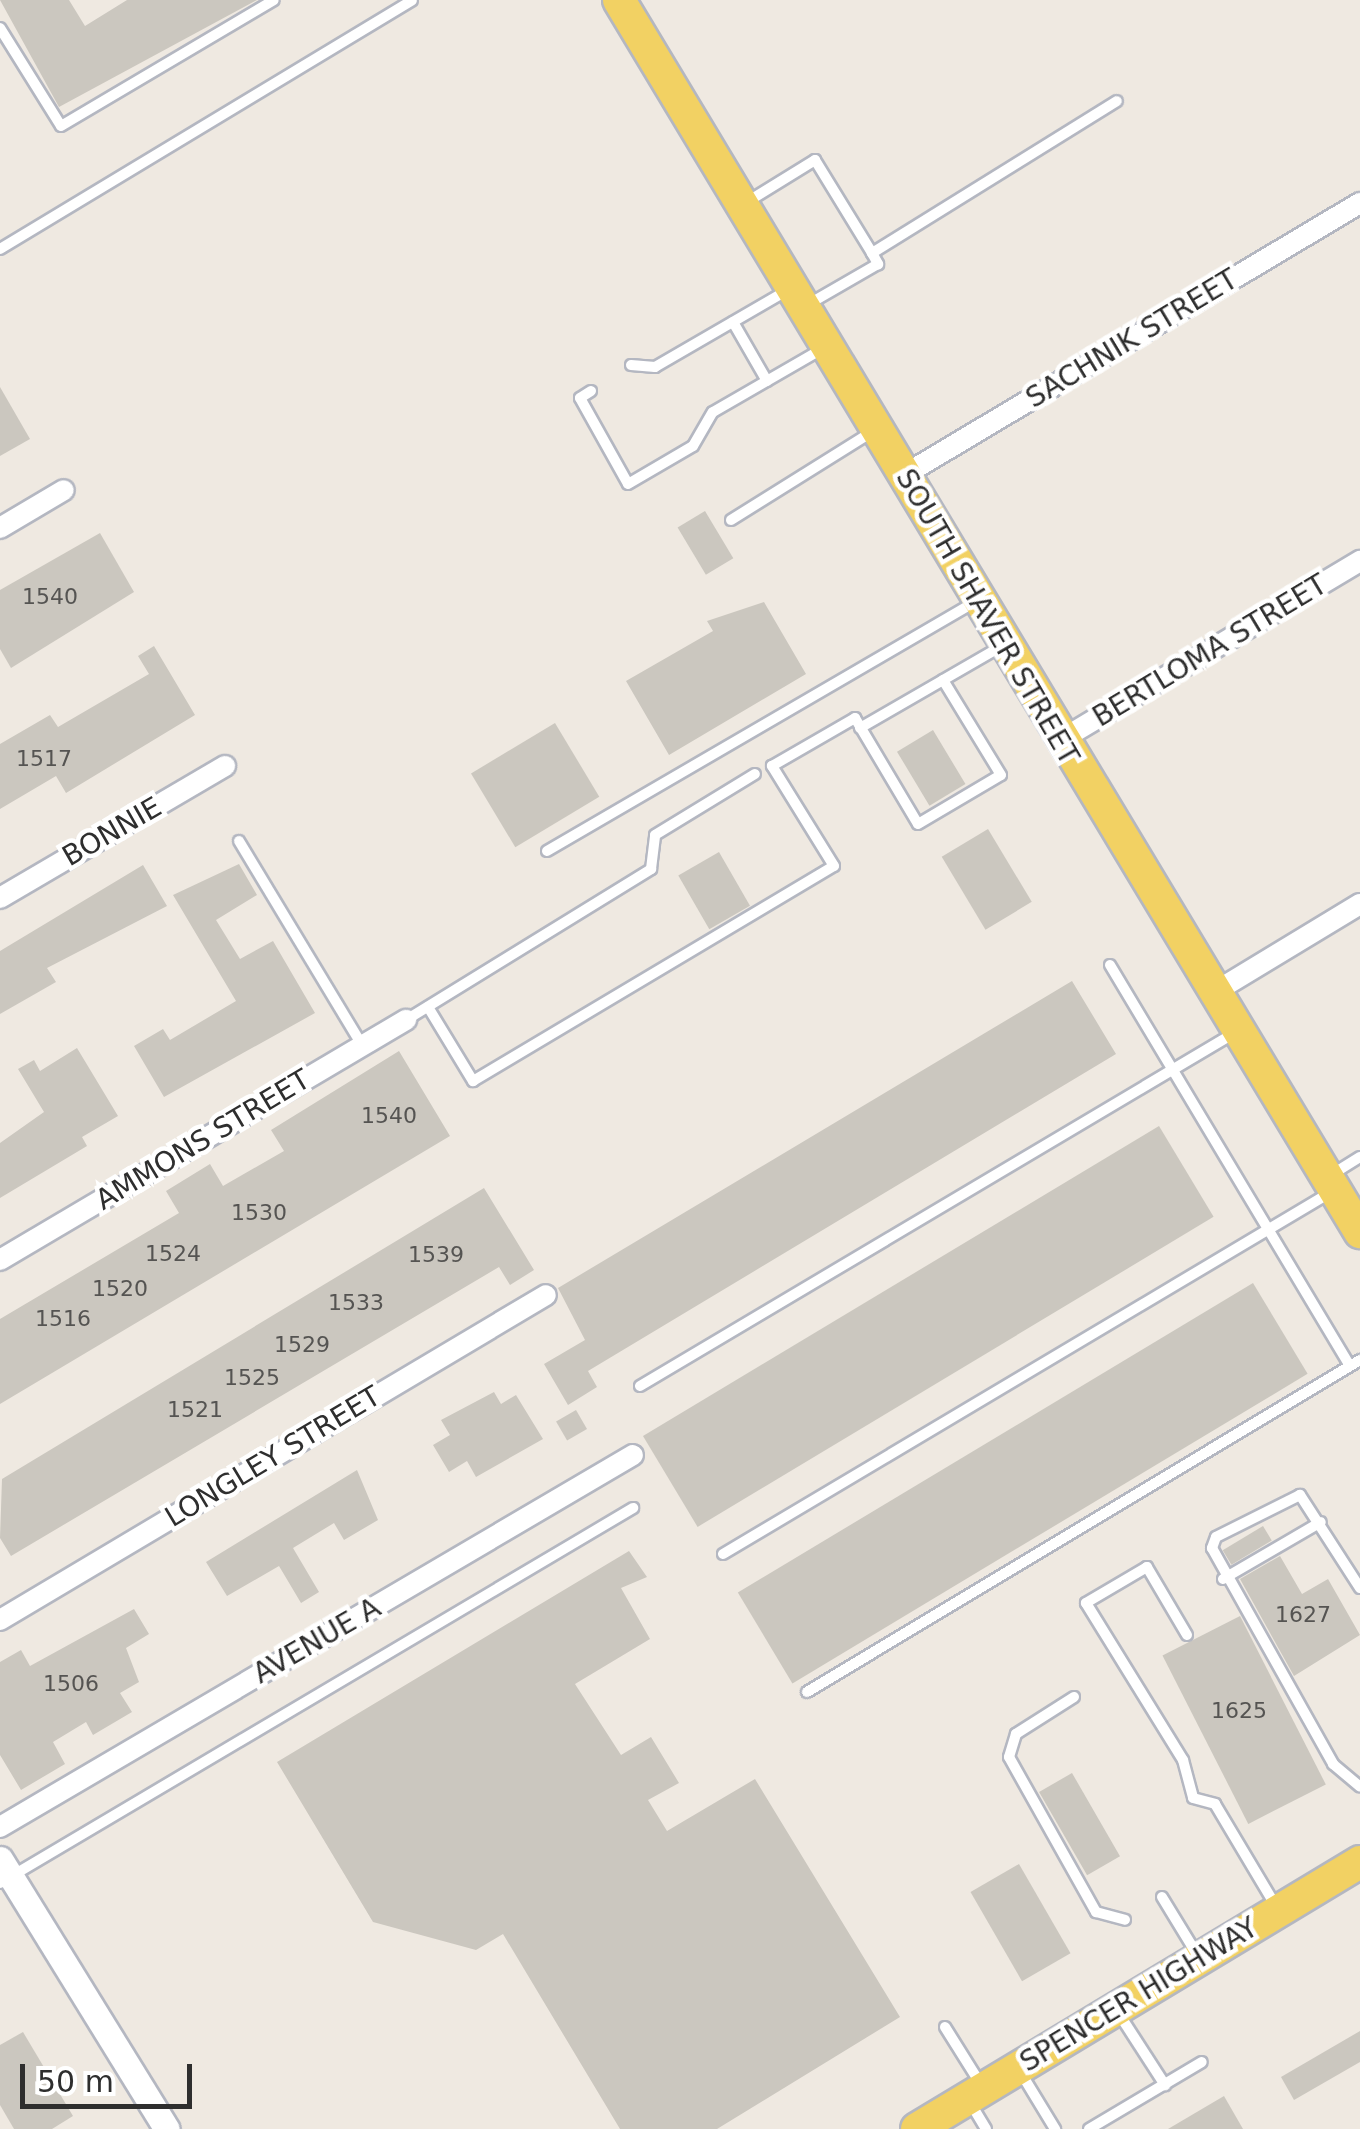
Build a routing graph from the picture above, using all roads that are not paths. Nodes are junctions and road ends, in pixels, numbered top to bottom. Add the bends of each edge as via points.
1 (274, 0) edge
2 (412, 0) edge
3 (618, 0) edge
4 (0, 28) edge
5 (1117, 101) dead end
6 (1360, 203) edge
7 (742, 205) junction
8 (0, 249) edge
9 (872, 253) junction
10 (798, 298) junction
11 (733, 322) junction
12 (827, 346) junction
13 (632, 366) dead end
14 (767, 381) junction
15 (591, 391) dead end
16 (877, 429) junction
17 (904, 475) junction
18 (64, 490) dead end
19 (732, 520) dead end
20 (0, 528) edge
21 (1360, 561) edge
22 (977, 600) junction
23 (1004, 645) junction
24 (944, 680) junction
25 (860, 728) junction
26 (1059, 740) junction
27 (225, 766) dead end
28 (755, 774) dead end
29 (239, 840) dead end
30 (547, 850) dead end
31 (0, 898) edge
32 (1360, 904) edge
33 (1110, 965) dead end
34 (1213, 993) junction
35 (428, 1007) junction
36 (406, 1020) joint
37 (1236, 1032) junction
38 (363, 1046) junction
39 (1172, 1070) junction
40 (1360, 1157) edge
41 (1330, 1184) junction
42 (1268, 1230) junction
43 (1360, 1232) edge
44 (0, 1260) edge
45 (546, 1295) dead end
46 (1354, 1362) edge
47 (640, 1386) dead end
48 (633, 1455) dead end
49 (633, 1508) dead end
50 (1320, 1522) junction
51 (723, 1554) dead end
52 (1223, 1579) junction
53 (1360, 1588) edge
54 (0, 1620) edge
55 (1187, 1635) dead end
56 (807, 1692) dead end
57 (1074, 1697) dead end
58 (1360, 1787) edge
59 (0, 1827) edge
60 (1360, 1862) edge
61 (3, 1872) edge
62 (1162, 1897) dead end
63 (1279, 1911) junction
64 (1125, 1920) dead end
65 (1199, 1959) junction
66 (1116, 2009) junction
67 (945, 2028) dead end
68 (1202, 2062) dead end
69 (1018, 2068) junction
70 (1165, 2084) junction
71 (976, 2094) junction
72 (167, 2129) edge
73 (917, 2129) edge
74 (986, 2129) edge
75 (1055, 2129) edge
76 (1089, 2129) edge

1 - 4 lane via 61,126
2 - 8 lane
3 - 7 main road, SOUTH SHAVER STREET
5 - 9 lane
6 - 17 street, SACHNIK STREET
7 - 9 lane via 815,160
7 - 10 main road, SOUTH SHAVER STREET
9 - 10 lane via 878,264
10 - 11 lane
10 - 12 main road, SOUTH SHAVER STREET
11 - 13 lane via 655,367
11 - 14 lane
12 - 14 lane
12 - 16 main road, SOUTH SHAVER STREET
14 - 15 lane via 713,412 694,446 628,484 580,398
16 - 17 main road, SOUTH SHAVER STREET
16 - 19 lane
17 - 22 main road, SOUTH SHAVER STREET
18 - 20 street
21 - 26 street, BERTLOMA STREET
22 - 23 main road, SOUTH SHAVER STREET
22 - 30 lane
23 - 24 lane
23 - 26 main road, SOUTH SHAVER STREET
24 - 25 lane
24 - 25 lane via 1001,775 918,824
25 - 35 lane via 855,718 772,766 834,866 473,1081
26 - 34 main road, SOUTH SHAVER STREET
27 - 31 street, BONNIE
28 - 35 lane via 655,835 651,870
29 - 38 lane
32 - 34 street
33 - 39 lane
34 - 37 main road, SOUTH SHAVER STREET
35 - 36 lane
36 - 38 street, AMMONS STREET
37 - 39 lane
37 - 41 main road, SOUTH SHAVER STREET
38 - 44 street, AMMONS STREET
39 - 42 lane
39 - 47 lane
40 - 41 lane
41 - 42 lane
41 - 43 main road, SOUTH SHAVER STREET
42 - 46 lane
42 - 51 lane
45 - 54 street, LONGLEY STREET
46 - 56 lane
48 - 59 street, AVENUE A
49 - 61 lane
50 - 52 lane
50 - 52 lane via 1308,1500 1287,1496 1216,1537 1212,1561
50 - 53 lane
52 - 58 lane via 1333,1764
55 - 63 lane via 1146,1567 1086,1603 1183,1760 1193,1798 1215,1804
57 - 64 lane via 1016,1734 1009,1757 1096,1912
60 - 63 main road, SPENCER HIGHWAY
61 - 72 street
62 - 65 lane
63 - 65 main road, SPENCER HIGHWAY
65 - 66 main road, SPENCER HIGHWAY
66 - 69 main road, SPENCER HIGHWAY
66 - 70 lane
67 - 71 lane
68 - 70 lane
69 - 71 main road, SPENCER HIGHWAY
69 - 75 lane
70 - 76 lane
71 - 73 main road, SPENCER HIGHWAY
71 - 74 lane

